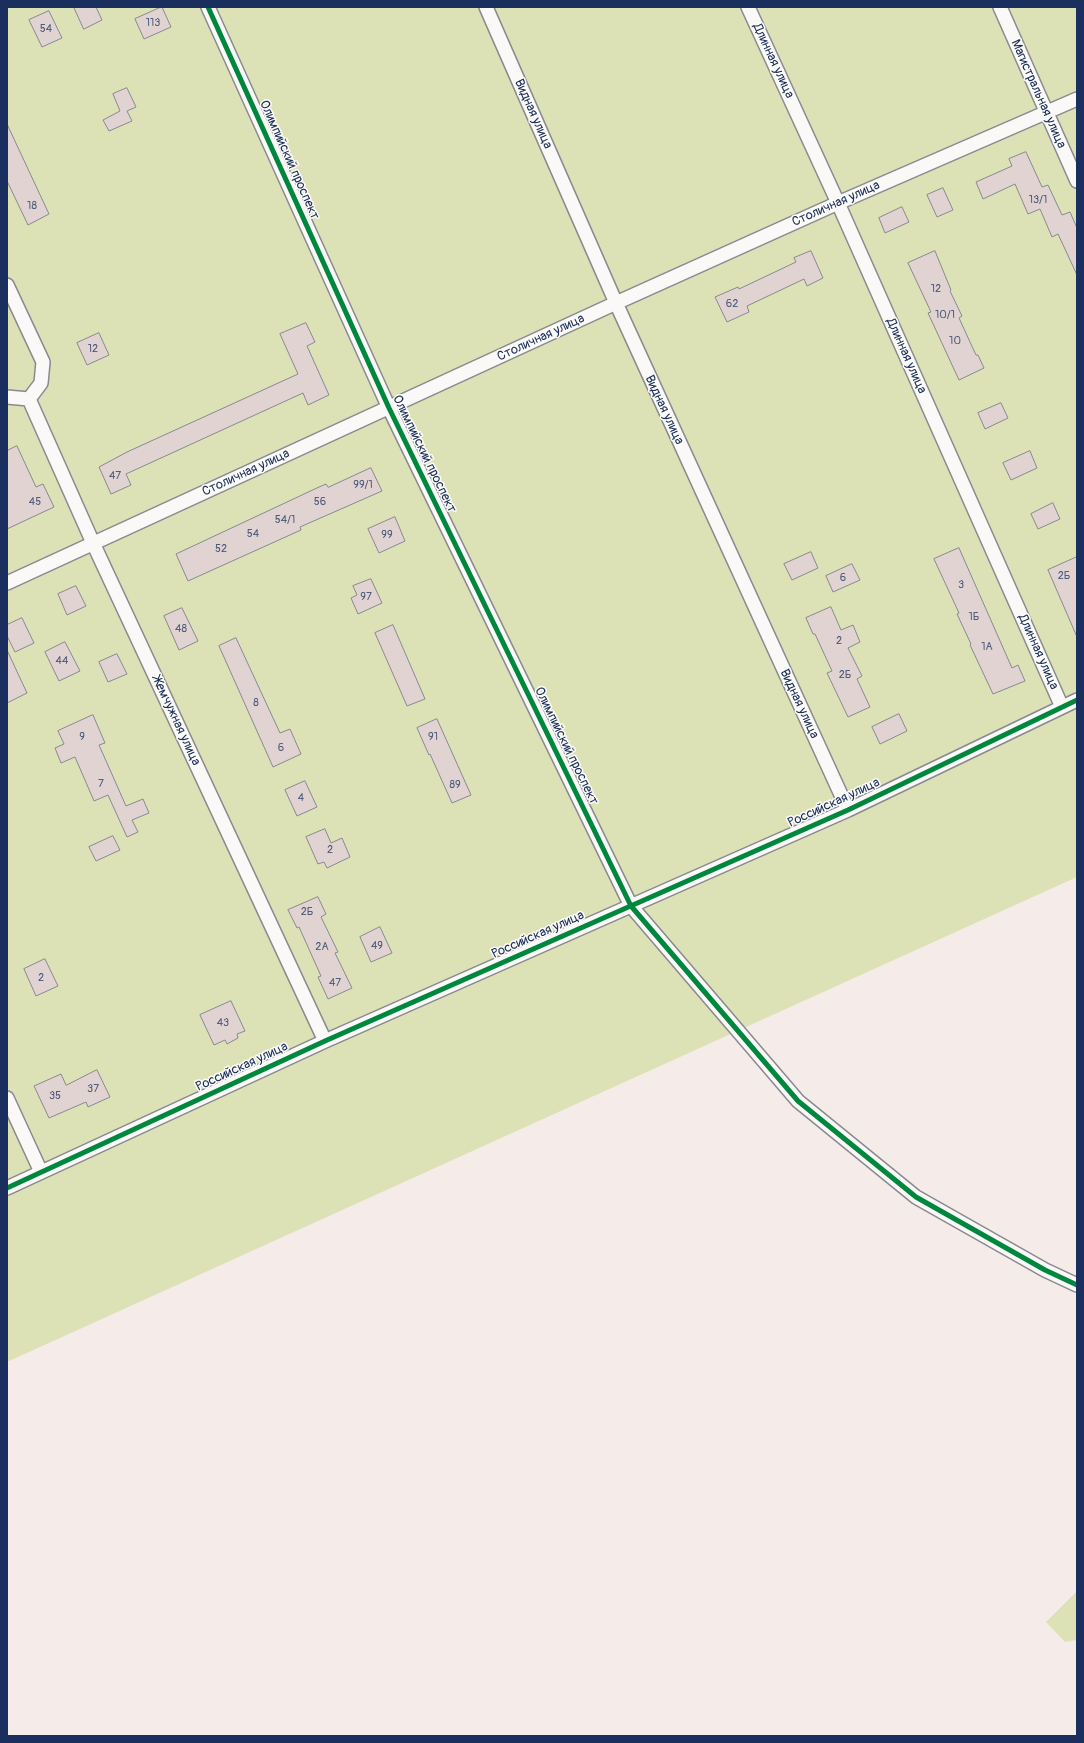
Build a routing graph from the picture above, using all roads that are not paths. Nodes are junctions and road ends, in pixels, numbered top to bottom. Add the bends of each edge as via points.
1 (208, 7) edge
2 (486, 7) edge
3 (748, 7) edge
4 (1000, 7) edge
5 (1077, 98) edge
6 (1046, 112) junction
7 (1077, 181) edge
8 (838, 203) junction
9 (7, 285) edge
10 (616, 303) junction
11 (7, 397) edge
12 (29, 399) junction
13 (389, 408) junction
14 (93, 543) junction
15 (7, 583) edge
16 (1077, 700) edge
17 (1062, 707) junction
18 (848, 810) junction
19 (631, 906) junction
20 (325, 1041) junction
21 (7, 1098) edge
22 (41, 1172) junction
23 (7, 1188) edge
24 (1077, 1285) edge

1 - 13 street, Олимпийский проспект
2 - 10 street, Видная улица
3 - 8 street, Длинная улица
4 - 6 street, Магистральная улица
5 - 6 street, Столичная улица
6 - 7 street, Магистральная улица
6 - 8 street, Столичная улица
8 - 10 street, Столичная улица
8 - 17 street, Длинная улица
9 - 12 street via 43,362 41,383
10 - 13 street, Столичная улица
10 - 18 street, Видная улица
11 - 12 street
12 - 14 street, Жемчужная улица
13 - 14 street, Столичная улица
13 - 19 street, Олимпийский проспект
14 - 15 street, Столичная улица
14 - 20 street, Жемчужная улица
16 - 17 street, Российская улица
17 - 18 street, Российская улица
18 - 19 street, Российская улица
19 - 20 street, Российская улица
19 - 24 street, Олимпийский проспект via 798,1101 916,1197 1045,1270
20 - 22 street, Российская улица
21 - 22 street
22 - 23 street, Российская улица

